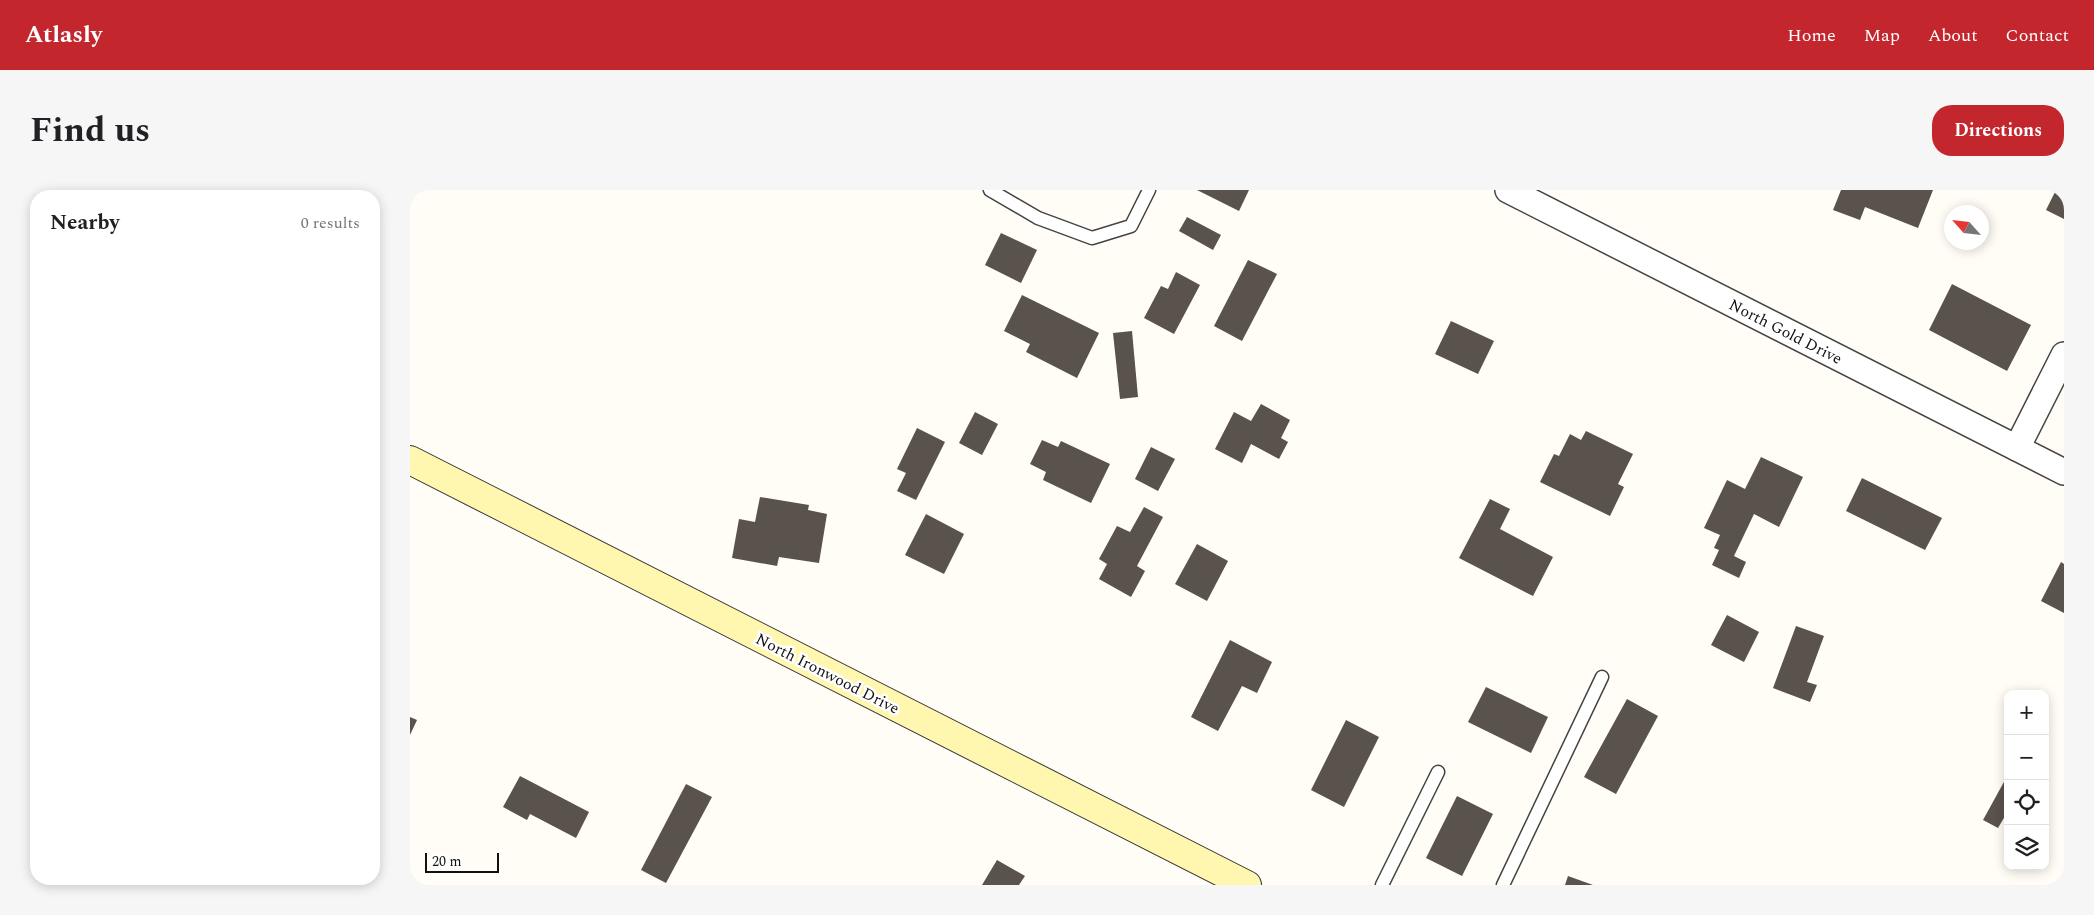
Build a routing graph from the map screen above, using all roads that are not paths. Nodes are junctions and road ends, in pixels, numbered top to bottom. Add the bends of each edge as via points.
1 (990, 190) edge
2 (1150, 190) edge
3 (1508, 190) edge
4 (2064, 355) edge
5 (2017, 448) junction
6 (410, 460) edge
7 (2064, 472) edge
8 (1602, 678) dead end
9 (1438, 772) dead end
10 (1246, 885) edge
11 (1382, 885) edge
12 (1503, 885) edge

1 - 2 lane via 1038,218 1092,238 1131,226
3 - 5 street, North Gold Drive
4 - 5 street
5 - 7 street, North Gold Drive
6 - 10 main road, North Ironwood Drive
8 - 12 lane
9 - 11 lane

